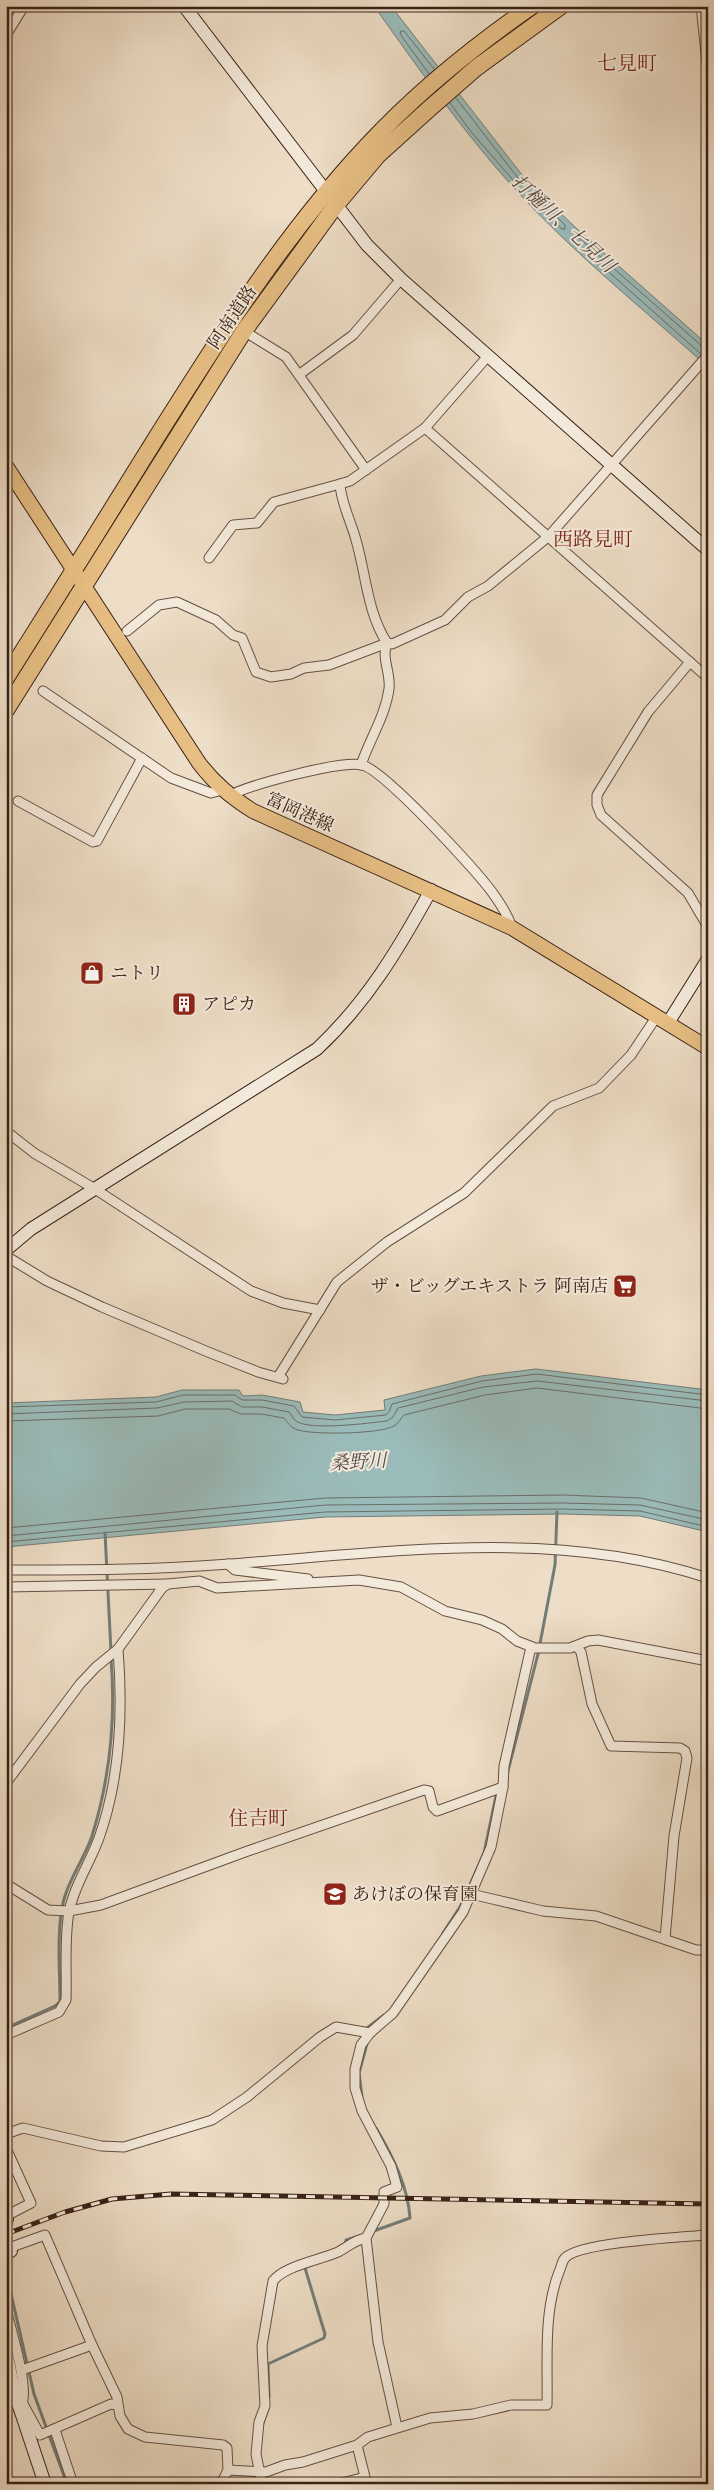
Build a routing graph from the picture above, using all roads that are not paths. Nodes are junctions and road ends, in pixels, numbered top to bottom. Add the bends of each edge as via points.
1 (24, 6) edge
2 (184, 6) edge
3 (532, 6) edge
4 (561, 6) edge
5 (701, 6) edge
6 (705, 22) edge
7 (6, 35) edge
8 (708, 72) edge
9 (425, 102) junction
10 (326, 191) junction
11 (336, 205) junction
12 (401, 280) junction
13 (244, 331) junction
14 (708, 355) edge
15 (488, 356) junction
16 (300, 374) junction
17 (425, 428) junction
18 (6, 466) edge
19 (612, 466) junction
20 (366, 470) junction
21 (340, 484) junction
22 (549, 536) junction
23 (708, 550) edge
24 (209, 558) dead end
25 (73, 572) junction
26 (83, 588) junction
27 (127, 631) dead end
28 (386, 643) junction
29 (690, 662) junction
30 (8, 672) edge
31 (708, 678) edge
32 (43, 691) dead end
33 (6, 710) edge
34 (142, 758) junction
35 (361, 764) junction
36 (226, 793) junction
37 (18, 801) dead end
38 (431, 890) junction
39 (512, 928) junction
40 (708, 928) edge
41 (708, 958) edge
42 (663, 1019) junction
43 (708, 1048) edge
44 (6, 1131) edge
45 (95, 1189) junction
46 (6, 1250) edge
47 (6, 1256) edge
48 (320, 1310) junction
49 (228, 1564) junction
50 (6, 1570) edge
51 (708, 1578) edge
52 (315, 1582) junction
53 (168, 1584) junction
54 (6, 1587) edge
55 (577, 1646) junction
56 (536, 1648) junction
57 (113, 1653) junction
58 (708, 1661) edge
59 (6, 1783) edge
60 (502, 1787) junction
61 (6, 1884) edge
62 (471, 1894) junction
63 (64, 1911) junction
64 (665, 1939) junction
65 (708, 1950) edge
66 (370, 2032) junction
67 (6, 2034) edge
68 (6, 2134) edge
69 (6, 2148) edge
70 (7, 2217) edge
71 (708, 2235) edge
72 (366, 2238) junction
73 (8, 2250) edge
74 (6, 2309) edge
75 (92, 2345) junction
76 (6, 2352) edge
77 (28, 2369) junction
78 (117, 2405) junction
79 (21, 2406) junction
80 (396, 2427) junction
81 (50, 2432) junction
82 (357, 2445) junction
83 (228, 2470) junction
84 (258, 2472) junction
85 (45, 2484) edge
86 (73, 2484) edge
87 (221, 2484) edge
88 (262, 2484) edge
89 (338, 2484) edge

1 - 7 street
2 - 10 street
3 - 9 highway, 阿南道路 via 454,66
4 - 9 highway, 阿南道路 via 461,81
5 - 6 street
6 - 8 street
9 - 10 highway, 阿南道路 via 368,144
9 - 11 highway, 阿南道路
10 - 11 street
10 - 25 highway, 阿南道路 via 272,259 224,329
11 - 12 street via 367,245
11 - 13 highway, 阿南道路
12 - 15 street
12 - 16 street via 353,335
13 - 16 street via 286,357
13 - 26 highway, 阿南道路
14 - 19 street
15 - 17 street
15 - 19 street
16 - 20 street
17 - 20 street
17 - 22 street
18 - 25 main road, 富岡港線
19 - 22 street
19 - 23 street
20 - 21 street
21 - 24 street via 274,502 257,523 233,525
21 - 28 street via 357,542 364,581
22 - 28 street via 488,586 468,598 445,620 392,644
22 - 29 street
25 - 26 main road, 富岡港線
25 - 30 highway, 阿南道路
26 - 33 highway, 阿南道路
26 - 36 main road, 富岡港線 via 199,763
27 - 28 street via 159,605 177,602 216,620 242,638 256,672 271,677 329,665
28 - 35 street via 389,691 378,728 368,743
29 - 31 street
29 - 40 street via 648,712 598,795 597,805 601,814 688,892
32 - 34 street
34 - 36 street via 171,778 211,793
34 - 37 street via 96,841
35 - 36 street via 316,770
35 - 39 street via 393,787 491,891
36 - 38 main road, 富岡港線 via 253,812
38 - 39 main road, 富岡港線
38 - 45 street via 384,972 351,1015 317,1049
39 - 42 main road, 富岡港線
41 - 42 street
42 - 43 main road, 富岡港線
42 - 48 street via 599,1088 553,1106 464,1193 387,1242 337,1282
44 - 45 street via 34,1153
45 - 46 street via 31,1229
45 - 48 street via 251,1291 283,1303
47 - 48 street via 47,1281 102,1307 208,1352 281,1378
49 - 50 street via 114,1570
49 - 51 street via 327,1556 523,1548 593,1552 638,1559
49 - 52 street via 235,1570 304,1577
52 - 53 street via 217,1588 199,1582
52 - 56 street via 359,1580 401,1587 445,1610 482,1620
53 - 54 street
53 - 57 street via 154,1597
55 - 56 street
55 - 58 street via 598,1640
55 - 64 street via 592,1704 611,1746 680,1748 688,1758 674,1836
56 - 60 street via 504,1766
57 - 59 street via 80,1684
57 - 63 street via 120,1704 113,1778 99,1838
60 - 62 street via 491,1847
60 - 63 street via 437,1811 429,1791 424,1790 101,1905
61 - 63 street via 48,1910
62 - 64 street via 543,1911 596,1916
62 - 66 street via 463,1912 402,2001
63 - 67 street via 64,2006 59,2012
64 - 65 street via 696,1950
66 - 68 street via 336,2027 222,2116 124,2147 101,2146 23,2128
66 - 72 street via 361,2045 355,2069 355,2088 362,2111 391,2166 397,2187 384,2192 384,2204
69 - 70 street via 32,2204
71 - 80 street via 598,2246 565,2258 550,2307 547,2405 511,2405
72 - 80 street via 378,2342
72 - 84 street via 285,2272 273,2281 262,2346 265,2406 257,2438
73 - 75 street via 45,2235
74 - 77 street
75 - 77 street
75 - 78 street via 117,2397
76 - 79 street
77 - 79 street
78 - 81 street via 111,2404
78 - 83 street via 128,2430 135,2434 222,2445 227,2448
79 - 81 street via 40,2435
79 - 85 street
80 - 82 street via 368,2437
81 - 86 street
82 - 84 street
82 - 89 street via 365,2477
83 - 84 street
83 - 87 street
84 - 88 street

